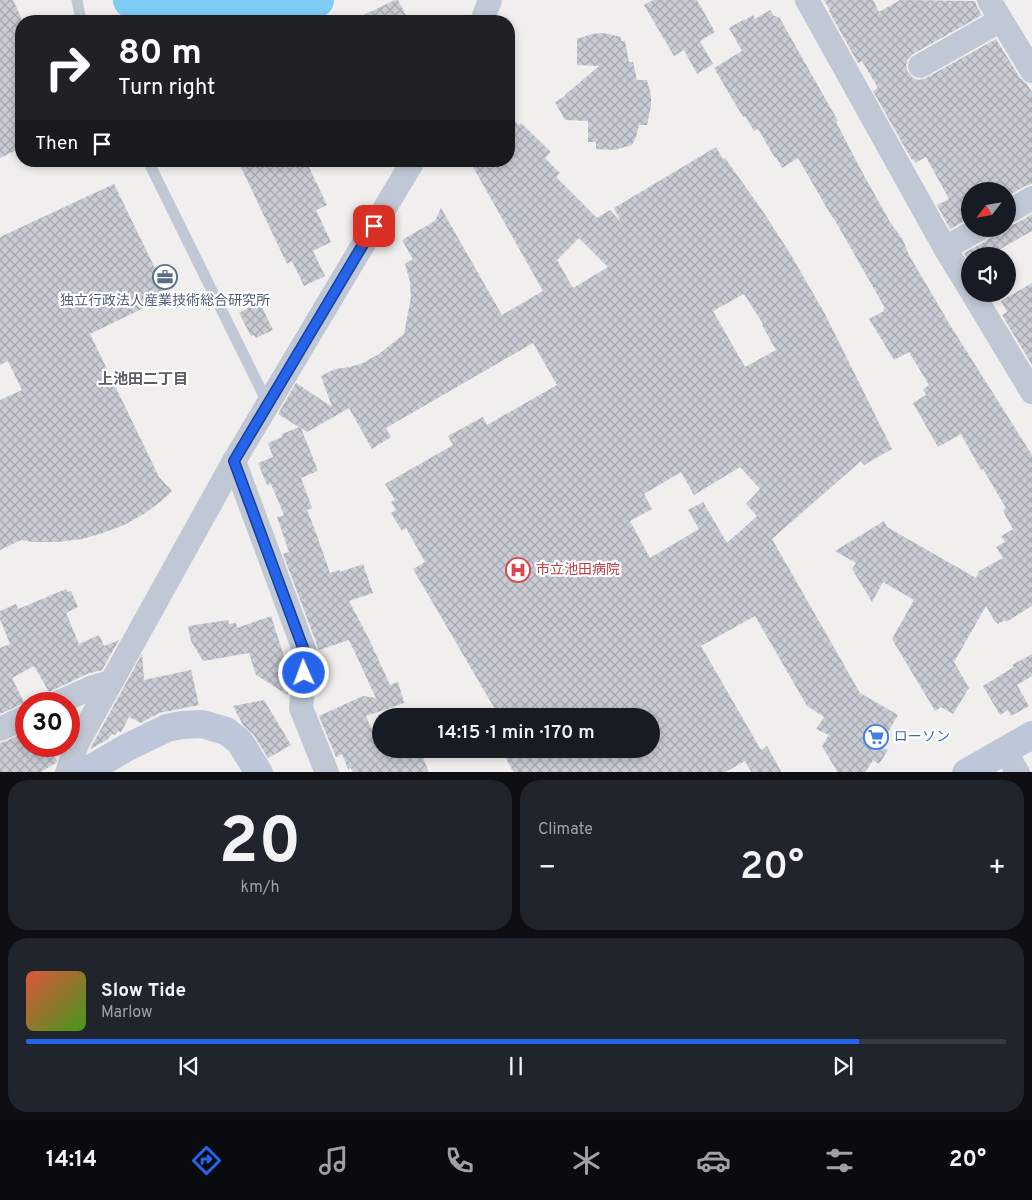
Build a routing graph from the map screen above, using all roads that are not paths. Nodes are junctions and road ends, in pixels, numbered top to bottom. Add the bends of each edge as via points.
1 (77, 0) edge
2 (490, 0) edge
3 (807, 0) edge
4 (995, 10) edge
5 (79, 15) edge
6 (484, 15) edge
7 (920, 66) dead end
8 (1032, 72) edge
9 (151, 167) edge
10 (410, 167) edge
11 (1032, 198) edge
12 (1016, 207) edge
13 (963, 238) edge
14 (946, 248) junction
15 (961, 274) edge
16 (978, 302) edge
17 (1032, 392) edge
18 (268, 405) junction
19 (234, 461) junction
20 (111, 682) junction
21 (80, 693) edge
22 (15, 722) edge
23 (0, 729) edge
24 (1032, 735) edge
25 (1011, 762) edge
26 (67, 772) edge
27 (83, 772) edge
28 (259, 772) edge
29 (328, 772) edge
30 (966, 772) edge

1 - 5 lane
2 - 6 street
3 - 14 street
4 - 7 street
4 - 8 street
9 - 18 lane
10 - 18 street
11 - 12 street
13 - 14 street
14 - 15 street
16 - 17 street
18 - 19 street
19 - 20 street
19 - 29 street via 306,656 301,708
20 - 21 street
20 - 26 street via 77,744
22 - 23 street
24 - 25 street
25 - 30 street
27 - 28 street via 167,728 202,724 226,731 240,742

